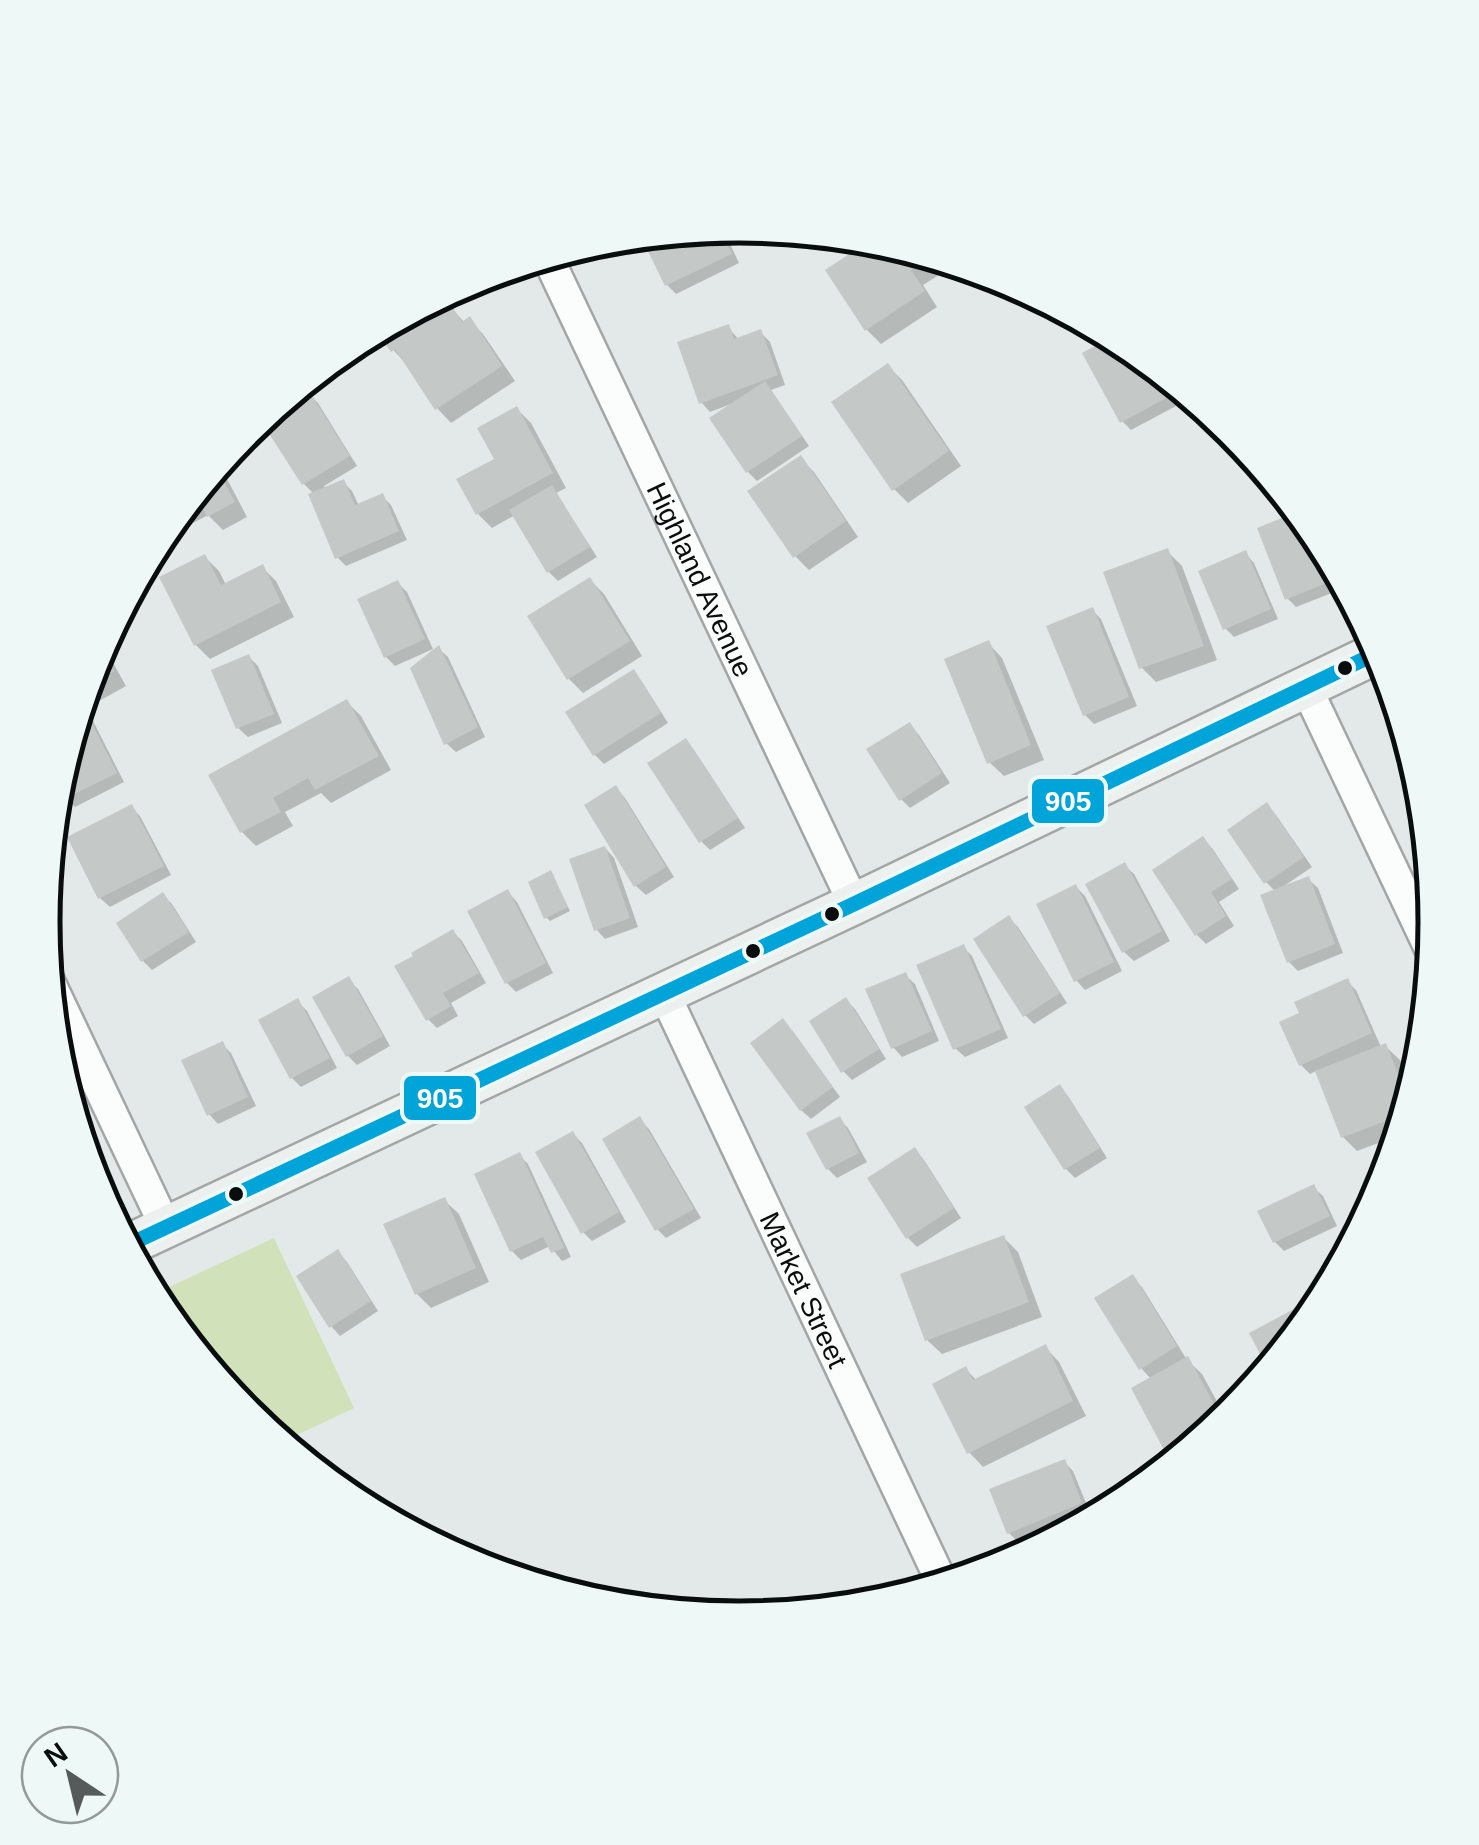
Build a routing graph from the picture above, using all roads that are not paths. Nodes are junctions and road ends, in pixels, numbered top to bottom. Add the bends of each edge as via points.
1 (553, 269) edge
2 (1365, 659) edge
3 (1306, 688) junction
4 (854, 904) junction
5 (1419, 926) edge
6 (664, 993) junction
7 (67, 1019) edge
8 (166, 1228) junction
9 (139, 1240) edge
10 (937, 1572) edge

1 - 4 street, Highland Avenue
2 - 3 main road
3 - 4 main road
3 - 5 street
4 - 6 main road
6 - 8 main road
6 - 10 street, Market Street
7 - 8 street
8 - 9 main road

